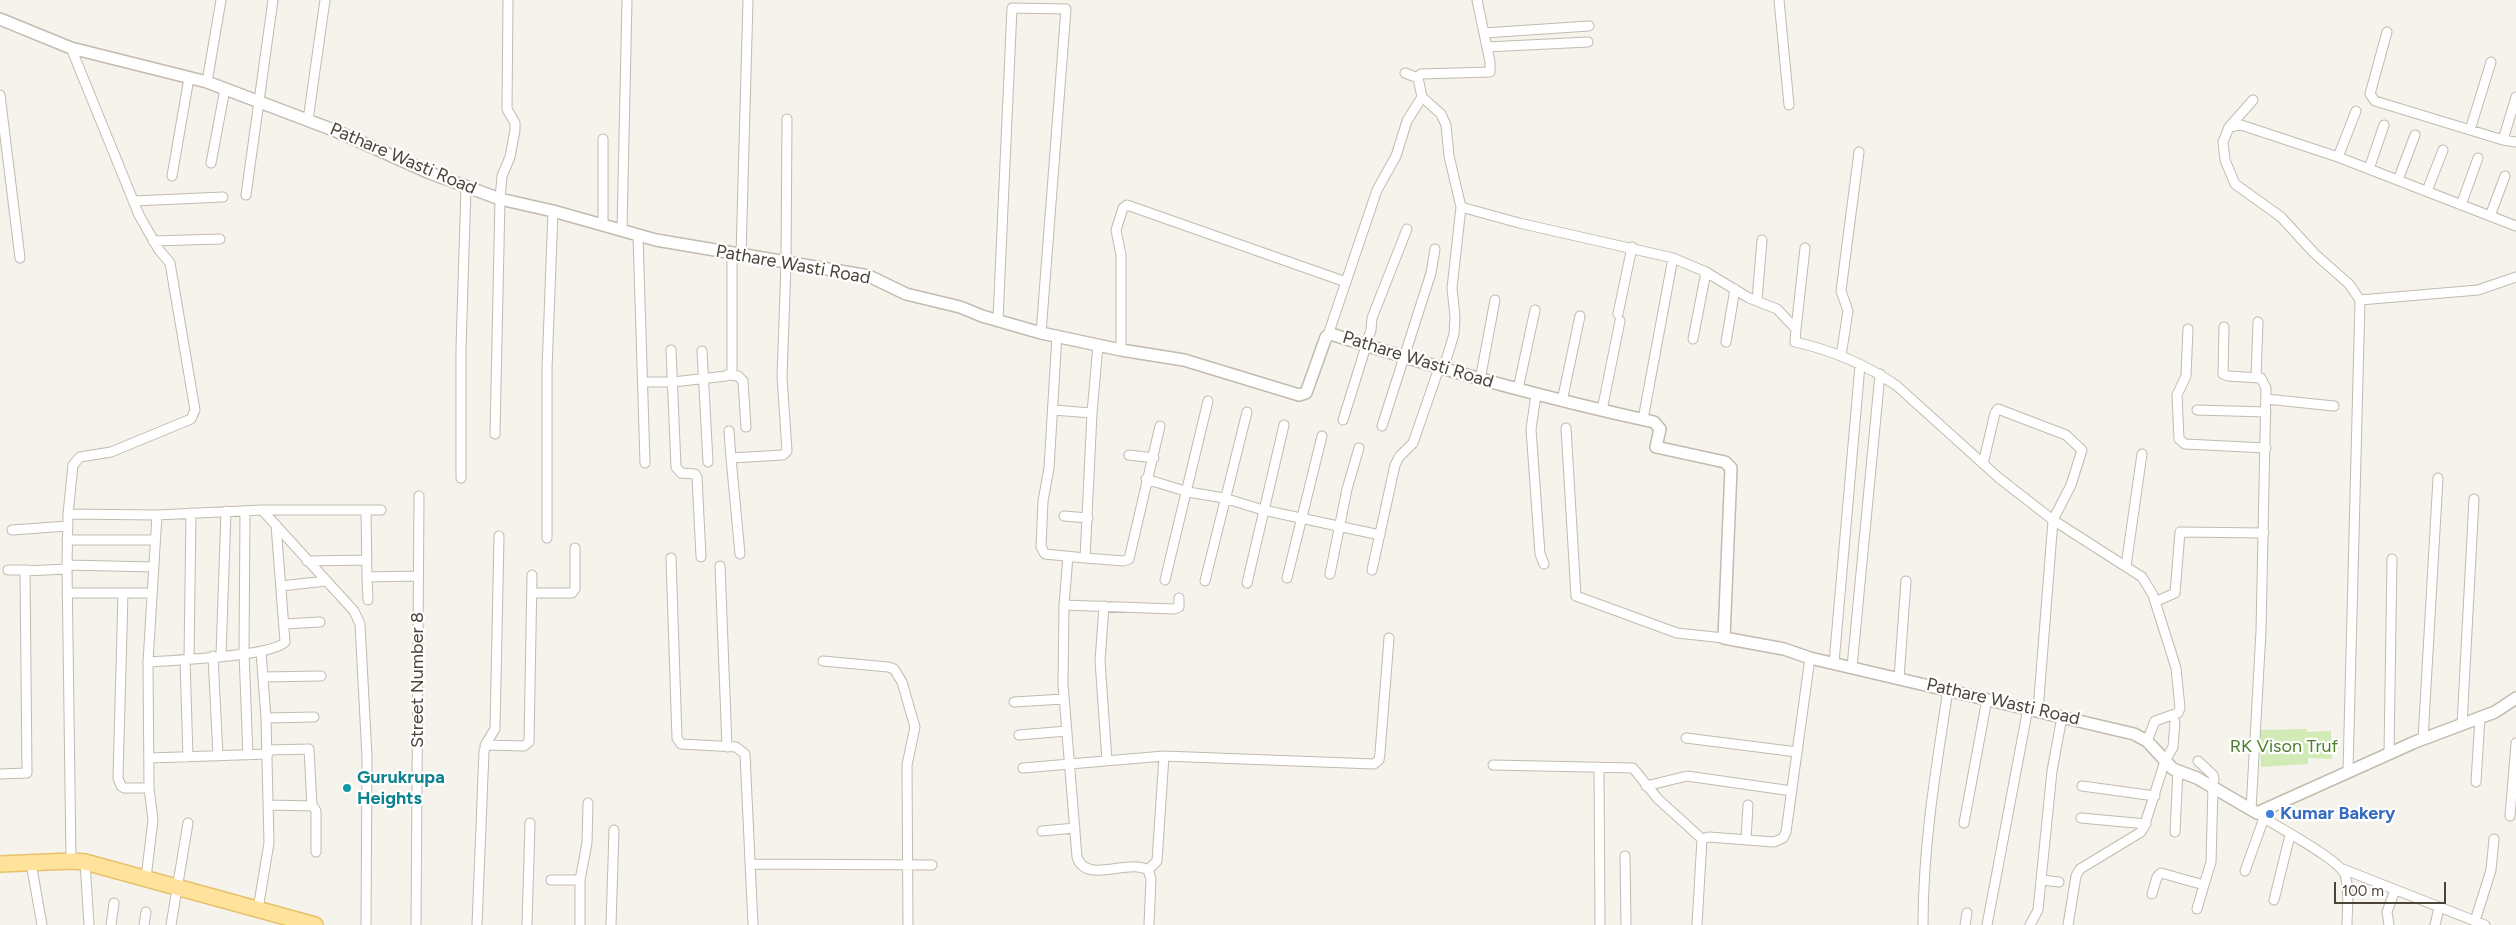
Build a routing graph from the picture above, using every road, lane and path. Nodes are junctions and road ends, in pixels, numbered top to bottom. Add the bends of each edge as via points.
1 (221, 0) edge
2 (272, 0) edge
3 (325, 0) edge
4 (508, 0) edge
5 (627, 0) edge
6 (748, 0) edge
7 (1476, 0) edge
8 (1779, 0) edge
9 (0, 19) edge
10 (1589, 26) dead end
11 (2388, 32) dead end
12 (1484, 33) junction
13 (1588, 42) dead end
14 (1487, 47) junction
15 (71, 48) junction
16 (2491, 62) dead end
17 (1405, 73) dead end
18 (189, 78) junction
19 (1418, 78) junction
20 (207, 82) junction
21 (225, 88) junction
22 (0, 95) edge
23 (1422, 97) junction
24 (2516, 97) edge
25 (2252, 100) dead end
26 (260, 101) junction
27 (1788, 105) dead end
28 (2356, 110) dead end
29 (787, 119) dead end
30 (308, 120) junction
31 (2384, 125) dead end
32 (2229, 126) junction
33 (2470, 130) junction
34 (2414, 135) dead end
35 (603, 139) dead end
36 (2503, 140) junction
37 (2516, 142) edge
38 (2443, 150) dead end
39 (1859, 152) dead end
40 (2338, 157) junction
41 (2478, 158) dead end
42 (211, 163) dead end
43 (2368, 169) junction
44 (172, 176) dead end
45 (2505, 176) dead end
46 (2398, 180) junction
47 (466, 187) junction
48 (2426, 191) junction
49 (246, 195) dead end
50 (223, 197) dead end
51 (500, 199) junction
52 (133, 201) junction
53 (2461, 205) junction
54 (1461, 207) junction
55 (553, 210) junction
56 (2490, 216) junction
57 (603, 225) junction
58 (2516, 226) edge
59 (1407, 228) dead end
60 (622, 230) junction
61 (638, 236) junction
62 (220, 239) dead end
63 (1762, 240) dead end
64 (153, 241) junction
65 (1632, 247) junction
66 (1805, 248) dead end
67 (1434, 249) dead end
68 (736, 255) junction
69 (20, 258) dead end
70 (1673, 258) junction
71 (786, 264) junction
72 (1706, 272) junction
73 (2516, 277) edge
74 (1346, 282) junction
75 (1734, 289) junction
76 (1495, 300) dead end
77 (1757, 300) junction
78 (2360, 300) junction
79 (1535, 310) dead end
80 (1580, 316) dead end
81 (998, 319) junction
82 (2258, 322) dead end
83 (2224, 326) dead end
84 (1796, 329) junction
85 (2188, 329) dead end
86 (1041, 333) junction
87 (1328, 334) junction
88 (1057, 335) junction
89 (1693, 338) dead end
90 (1726, 342) dead end
91 (1098, 345) junction
92 (1365, 345) junction
93 (671, 350) dead end
94 (1121, 350) junction
95 (702, 351) dead end
96 (1841, 356) junction
97 (1405, 358) junction
98 (1860, 365) junction
99 (1441, 369) junction
100 (1880, 374) junction
101 (729, 375) junction
102 (2256, 377) junction
103 (704, 378) junction
104 (1480, 380) junction
105 (644, 382) junction
106 (673, 382) junction
107 (1518, 389) junction
108 (1536, 395) junction
109 (2266, 399) junction
110 (1208, 401) dead end
111 (1562, 401) junction
112 (2334, 406) dead end
113 (1053, 410) junction
114 (1602, 410) junction
115 (2197, 410) dead end
116 (1247, 412) dead end
117 (2266, 412) junction
118 (1092, 413) junction
119 (1643, 419) junction
120 (1343, 420) dead end
121 (1284, 425) dead end
122 (1160, 426) dead end
123 (1382, 426) dead end
124 (746, 427) dead end
125 (1566, 428) dead end
126 (729, 431) dead end
127 (495, 434) dead end
128 (1322, 436) dead end
129 (1359, 448) dead end
130 (2266, 448) junction
131 (2142, 454) dead end
132 (1129, 455) dead end
133 (731, 458) junction
134 (1154, 458) junction
135 (708, 462) dead end
136 (645, 463) dead end
137 (1983, 464) junction
138 (461, 478) dead end
139 (2438, 478) dead end
140 (1146, 479) junction
141 (1188, 492) junction
142 (418, 496) dead end
143 (1224, 498) junction
144 (2474, 499) dead end
145 (245, 510) junction
146 (262, 510) junction
147 (366, 510) junction
148 (381, 510) dead end
149 (1263, 510) junction
150 (226, 511) junction
151 (191, 513) junction
152 (68, 514) junction
153 (157, 515) junction
154 (1064, 516) dead end
155 (1088, 518) junction
156 (1302, 518) junction
157 (2054, 520) junction
158 (276, 525) junction
159 (68, 526) junction
160 (1341, 526) junction
161 (12, 530) dead end
162 (2264, 533) junction
163 (1380, 535) junction
164 (499, 536) dead end
165 (547, 538) dead end
166 (67, 540) junction
167 (155, 540) junction
168 (575, 548) dead end
169 (740, 554) dead end
170 (1068, 556) junction
171 (701, 557) dead end
172 (671, 558) dead end
173 (1085, 558) junction
174 (2392, 559) dead end
175 (366, 560) junction
176 (308, 561) junction
177 (1544, 564) dead end
178 (720, 566) dead end
179 (2126, 566) junction
180 (67, 567) junction
181 (154, 567) junction
182 (8, 570) dead end
183 (28, 570) junction
184 (1372, 570) dead end
185 (1330, 574) dead end
186 (532, 575) dead end
187 (417, 576) junction
188 (367, 577) junction
189 (1287, 578) dead end
190 (1165, 580) dead end
191 (326, 581) junction
192 (1205, 581) dead end
193 (1906, 581) dead end
194 (1247, 583) dead end
195 (281, 586) junction
196 (67, 593) junction
197 (123, 593) junction
198 (152, 593) junction
199 (532, 593) junction
200 (1179, 598) dead end
201 (368, 600) dead end
202 (2155, 602) junction
203 (1064, 605) junction
204 (1104, 606) junction
205 (320, 622) dead end
206 (285, 624) junction
207 (1388, 638) dead end
208 (1724, 638) junction
209 (261, 652) junction
210 (244, 653) junction
211 (217, 656) junction
212 (1810, 658) junction
213 (187, 659) junction
214 (823, 661) dead end
215 (148, 662) junction
216 (1834, 663) junction
217 (1852, 667) junction
218 (321, 676) dead end
219 (263, 677) junction
220 (1899, 678) junction
221 (1948, 690) junction
222 (2516, 698) edge
223 (1064, 699) junction
224 (1988, 699) junction
225 (1014, 702) dead end
226 (2033, 709) junction
227 (314, 717) dead end
228 (2062, 717) junction
229 (266, 718) junction
230 (2480, 718) junction
231 (2175, 722) dead end
232 (2462, 725) junction
233 (1067, 731) junction
234 (1019, 734) dead end
235 (1686, 738) dead end
236 (2423, 739) junction
237 (2147, 741) junction
238 (2516, 742) edge
239 (485, 745) junction
240 (727, 747) junction
241 (268, 752) junction
242 (1797, 752) junction
243 (2389, 753) junction
244 (248, 755) junction
245 (218, 756) junction
246 (1164, 756) junction
247 (188, 757) junction
248 (149, 758) junction
249 (1107, 761) junction
250 (2165, 761) junction
251 (2198, 761) dead end
252 (1070, 764) junction
253 (1493, 765) dead end
254 (1598, 766) junction
255 (1023, 768) dead end
256 (2178, 770) junction
257 (2348, 771) junction
258 (0, 774) edge
259 (2476, 782) dead end
260 (1646, 786) junction
261 (2082, 786) dead end
262 (2211, 787) junction
263 (149, 788) junction
264 (1792, 791) junction
265 (2155, 796) junction
266 (588, 803) dead end
267 (269, 804) junction
268 (1748, 805) dead end
269 (312, 806) junction
270 (2257, 814) junction
271 (2510, 816) dead end
272 (2081, 818) dead end
273 (188, 823) dead end
274 (530, 823) dead end
275 (1964, 823) dead end
276 (2146, 824) junction
277 (1075, 828) junction
278 (614, 830) dead end
279 (1042, 831) dead end
280 (2175, 832) dead end
281 (2290, 835) junction
282 (1702, 839) junction
283 (2494, 839) dead end
284 (1746, 840) junction
285 (316, 852) dead end
286 (1625, 856) dead end
287 (78, 861) junction
288 (31, 863) junction
289 (0, 864) edge
290 (751, 864) junction
291 (909, 865) junction
292 (932, 865) dead end
293 (2343, 869) junction
294 (1148, 870) junction
295 (2245, 871) dead end
296 (146, 878) junction
297 (551, 880) dead end
298 (580, 880) junction
299 (2042, 880) junction
300 (2059, 882) dead end
301 (2204, 885) junction
302 (177, 887) junction
303 (2395, 890) junction
304 (2152, 894) dead end
305 (2274, 900) dead end
306 (114, 903) dead end
307 (258, 908) junction
308 (2439, 908) junction
309 (2197, 909) dead end
310 (146, 912) dead end
311 (1967, 913) dead end
312 (2475, 921) junction
313 (295, 922) edge
314 (40, 925) edge
315 (91, 925) edge
316 (111, 925) edge
317 (144, 925) edge
318 (170, 925) edge
319 (315, 925) edge
320 (366, 925) edge
321 (416, 925) edge
322 (477, 925) edge
323 (527, 925) edge
324 (580, 925) edge
325 (611, 925) edge
326 (753, 925) edge
327 (908, 925) edge
328 (1149, 925) edge
329 (1600, 925) edge
330 (1626, 925) edge
331 (1697, 925) edge
332 (1923, 925) edge
333 (1965, 925) edge
334 (1987, 925) edge
335 (2030, 925) edge
336 (2068, 925) edge
337 (2347, 925) edge
338 (2389, 925) edge
339 (2436, 925) edge
340 (2485, 925) edge

1 - 20 street
2 - 26 street
3 - 30 street
4 - 51 street via 507,109 515,130 510,157 502,176
5 - 60 street
6 - 68 street
7 - 12 street
8 - 27 street
9 - 15 street, Pathare Wasti Road
10 - 12 street
11 - 33 street via 2371,97 2375,101
12 - 14 street
13 - 14 street
14 - 19 street via 1491,68 1487,73 1421,74
15 - 18 street, Pathare Wasti Road
15 - 52 street
16 - 33 street
17 - 19 street
18 - 20 street, Pathare Wasti Road
18 - 44 street
19 - 23 street
20 - 21 street, Pathare Wasti Road
21 - 26 street, Pathare Wasti Road
21 - 42 street
22 - 69 street
23 - 54 street via 1441,114 1446,125 1449,156
23 - 74 street via 1407,121 1396,156 1377,190
24 - 36 street
25 - 32 street
26 - 30 street, Pathare Wasti Road
26 - 49 street
28 - 40 street
29 - 71 street
30 - 47 street, Pathare Wasti Road
31 - 43 street
32 - 40 street via 2241,125
32 - 78 street via 2223,142 2225,160 2236,184 2281,217 2349,284
33 - 36 street
34 - 46 street
35 - 57 street
36 - 37 street
38 - 48 street
39 - 96 street via 1842,291 1848,311
40 - 43 street
41 - 53 street
43 - 46 street
45 - 56 street
46 - 48 street
47 - 51 street, Pathare Wasti Road
47 - 138 street
48 - 53 street
50 - 52 street
51 - 55 street, Pathare Wasti Road
51 - 127 street
52 - 64 street
53 - 56 street
54 - 65 street
54 - 99 street via 1452,288 1454,334
55 - 57 street, Pathare Wasti Road
55 - 165 street via 547,369
56 - 58 street
57 - 60 street, Pathare Wasti Road
59 - 92 street via 1372,318
60 - 61 street, Pathare Wasti Road
61 - 68 street, Pathare Wasti Road
61 - 105 street
62 - 64 street
63 - 77 street
64 - 152 street via 172,268 194,415 120,448 75,460
65 - 70 street
65 - 114 street
66 - 84 street
67 - 97 street via 1431,272
68 - 71 street, Pathare Wasti Road
68 - 101 street via 732,368
70 - 72 street
70 - 119 street
71 - 81 street, Pathare Wasti Road via 869,276 906,294 960,306
71 - 133 street via 782,377 787,451 783,455
72 - 75 street
72 - 89 street
73 - 78 street via 2478,290
74 - 87 street
74 - 94 street via 1127,205 1116,230 1121,255
75 - 77 street
75 - 90 street
76 - 104 street
77 - 84 street via 1777,308
78 - 257 street
79 - 107 street
80 - 111 street
81 - 86 street, Pathare Wasti Road
81 - 86 street via 1012,8 1066,9
82 - 102 street
83 - 102 street via 2223,374
84 - 96 street via 1795,342
85 - 130 street via 2186,376 2177,395 2179,439 2185,444
86 - 88 street, Pathare Wasti Road
87 - 92 street, Pathare Wasti Road
87 - 94 street, Pathare Wasti Road via 1310,387 1303,396 1184,360
88 - 91 street, Pathare Wasti Road
88 - 113 street
91 - 94 street, Pathare Wasti Road
91 - 118 street
92 - 97 street, Pathare Wasti Road
92 - 120 street
93 - 106 street
95 - 103 street
96 - 98 street
97 - 99 street, Pathare Wasti Road
97 - 123 street
98 - 100 street
98 - 216 street
99 - 104 street, Pathare Wasti Road
99 - 163 street via 1413,443 1397,460
100 - 137 street
100 - 217 street
101 - 103 street
101 - 124 street via 743,380
102 - 109 street via 2265,382
103 - 106 street
103 - 135 street
104 - 107 street, Pathare Wasti Road
105 - 106 street
105 - 136 street
106 - 171 street via 676,467 681,473 697,477
107 - 108 street, Pathare Wasti Road
108 - 111 street, Pathare Wasti Road
108 - 177 street via 1531,429 1540,554
109 - 112 street
109 - 117 street
110 - 141 street
111 - 114 street, Pathare Wasti Road
113 - 118 street
113 - 170 street via 1041,550 1045,554
114 - 119 street, Pathare Wasti Road
115 - 117 street
116 - 143 street
117 - 130 street
118 - 155 street
119 - 208 street via 1659,424 1655,443 1658,448 1726,462 1731,468
121 - 149 street
122 - 134 street
125 - 208 street, Pathare Wasti Road via 1576,596 1677,633
126 - 133 street
128 - 156 street
129 - 160 street
130 - 162 street
131 - 179 street
132 - 134 street
133 - 169 street
134 - 140 street
137 - 157 street
137 - 157 street via 1998,409 2072,438 2083,454
139 - 236 street
140 - 141 street
140 - 173 street via 1128,561
141 - 143 street
141 - 190 street
142 - 187 street, Street Number 8
143 - 149 street
143 - 192 street
144 - 232 street
145 - 146 street
145 - 150 street
145 - 210 street
146 - 147 street
146 - 158 street
147 - 148 street
147 - 175 street
149 - 156 street
149 - 194 street
150 - 151 street
150 - 211 street
151 - 153 street
151 - 213 street
152 - 153 street
152 - 159 street
153 - 167 street
154 - 155 street
155 - 173 street
156 - 160 street
156 - 189 street
157 - 179 street
157 - 226 street
158 - 176 street
158 - 195 street
159 - 161 street
159 - 166 street
160 - 163 street
160 - 185 street
162 - 202 street via 2180,532 2175,593
162 - 270 street
163 - 184 street
164 - 239 street via 495,729
166 - 167 street
166 - 180 street
167 - 181 street
168 - 199 street via 575,589 572,593
170 - 173 street
170 - 203 street
172 - 240 street via 677,738 682,744
174 - 243 street
175 - 176 street
175 - 188 street
176 - 191 street
178 - 240 street
179 - 202 street via 2142,577
180 - 181 street
180 - 183 street
180 - 196 street
181 - 198 street
182 - 183 street
183 - 258 street via 24,575 27,773
186 - 199 street
187 - 188 street
187 - 321 street, Street Number 8
188 - 201 street
191 - 195 street
191 - 320 street via 354,611 360,624 367,757
193 - 220 street
195 - 206 street
196 - 197 street
196 - 287 street
197 - 198 street
197 - 263 street via 118,778 124,788
198 - 215 street
199 - 239 street via 529,742 524,746
200 - 204 street via 1179,607 1174,609
202 - 237 street via 2176,668 2180,708 2178,713 2155,720
203 - 204 street
203 - 223 street
204 - 249 street via 1100,661
205 - 206 street
206 - 209 street via 285,642
207 - 246 street via 1380,753 1374,764
208 - 212 street, Pathare Wasti Road via 1784,649
209 - 210 street
209 - 219 street
210 - 211 street
210 - 244 street
211 - 213 street
211 - 245 street
212 - 216 street, Pathare Wasti Road
212 - 242 street
213 - 215 street
213 - 247 street
214 - 291 street via 888,667 894,669 902,682 916,727 908,765
215 - 248 street
216 - 217 street, Pathare Wasti Road
217 - 220 street, Pathare Wasti Road
218 - 219 street
219 - 229 street
220 - 221 street, Pathare Wasti Road
221 - 224 street, Pathare Wasti Road
221 - 332 street via 1930,802
222 - 230 street
223 - 225 street
223 - 233 street
224 - 226 street, Pathare Wasti Road
224 - 275 street
226 - 228 street, Pathare Wasti Road
226 - 334 street
227 - 229 street
228 - 237 street, Pathare Wasti Road via 2134,734
228 - 299 street via 2052,770
229 - 241 street
230 - 232 street
230 - 259 street
231 - 250 street via 2173,747
232 - 236 street
233 - 234 street
233 - 252 street
235 - 242 street
236 - 243 street
237 - 250 street, Pathare Wasti Road
238 - 271 street
239 - 322 street
240 - 290 street via 740,748 746,758
241 - 244 street
241 - 267 street
241 - 269 street via 309,748
242 - 264 street
243 - 257 street
244 - 245 street
245 - 247 street
246 - 249 street
246 - 294 street via 1157,861
247 - 248 street
248 - 263 street
249 - 252 street
250 - 256 street, Pathare Wasti Road
250 - 265 street
251 - 262 street via 2213,775
252 - 255 street
252 - 277 street
253 - 254 street
254 - 260 street via 1633,768
254 - 329 street
256 - 262 street, Pathare Wasti Road
256 - 280 street
257 - 270 street
260 - 264 street via 1688,776
260 - 282 street via 1673,815
261 - 265 street
262 - 270 street, Pathare Wasti Road
262 - 301 street via 2211,862
263 - 296 street via 153,820
264 - 284 street via 1783,838 1774,842
265 - 276 street
266 - 298 street via 587,843
267 - 269 street
267 - 307 street via 269,843
268 - 284 street
269 - 285 street via 316,811
270 - 281 street, Pathare Wasti Road
270 - 295 street
272 - 276 street
273 - 302 street
274 - 323 street
276 - 336 street via 2140,832 2080,869
277 - 279 street
277 - 294 street via 1077,857 1084,869 1136,867
278 - 325 street
281 - 293 street, Pathare Wasti Road via 2319,850
281 - 305 street
282 - 284 street
282 - 331 street
283 - 312 street via 2491,870
286 - 330 street
287 - 288 main road
287 - 296 main road
287 - 315 street
288 - 289 main road
288 - 314 street
290 - 291 street
290 - 326 street
291 - 292 street
291 - 327 street
293 - 303 street, Pathare Wasti Road
293 - 337 street via 2347,883
294 - 328 street via 1151,878
296 - 302 main road
297 - 298 street
298 - 324 street
299 - 300 street
299 - 335 street via 2038,910
301 - 304 street via 2161,873
301 - 309 street
302 - 307 main road
302 - 318 street
303 - 308 street, Pathare Wasti Road
303 - 338 street via 2387,912
306 - 316 street
307 - 313 main road
308 - 312 street, Pathare Wasti Road
308 - 339 street
310 - 317 street
311 - 333 street
312 - 340 street, Pathare Wasti Road
313 - 319 main road

